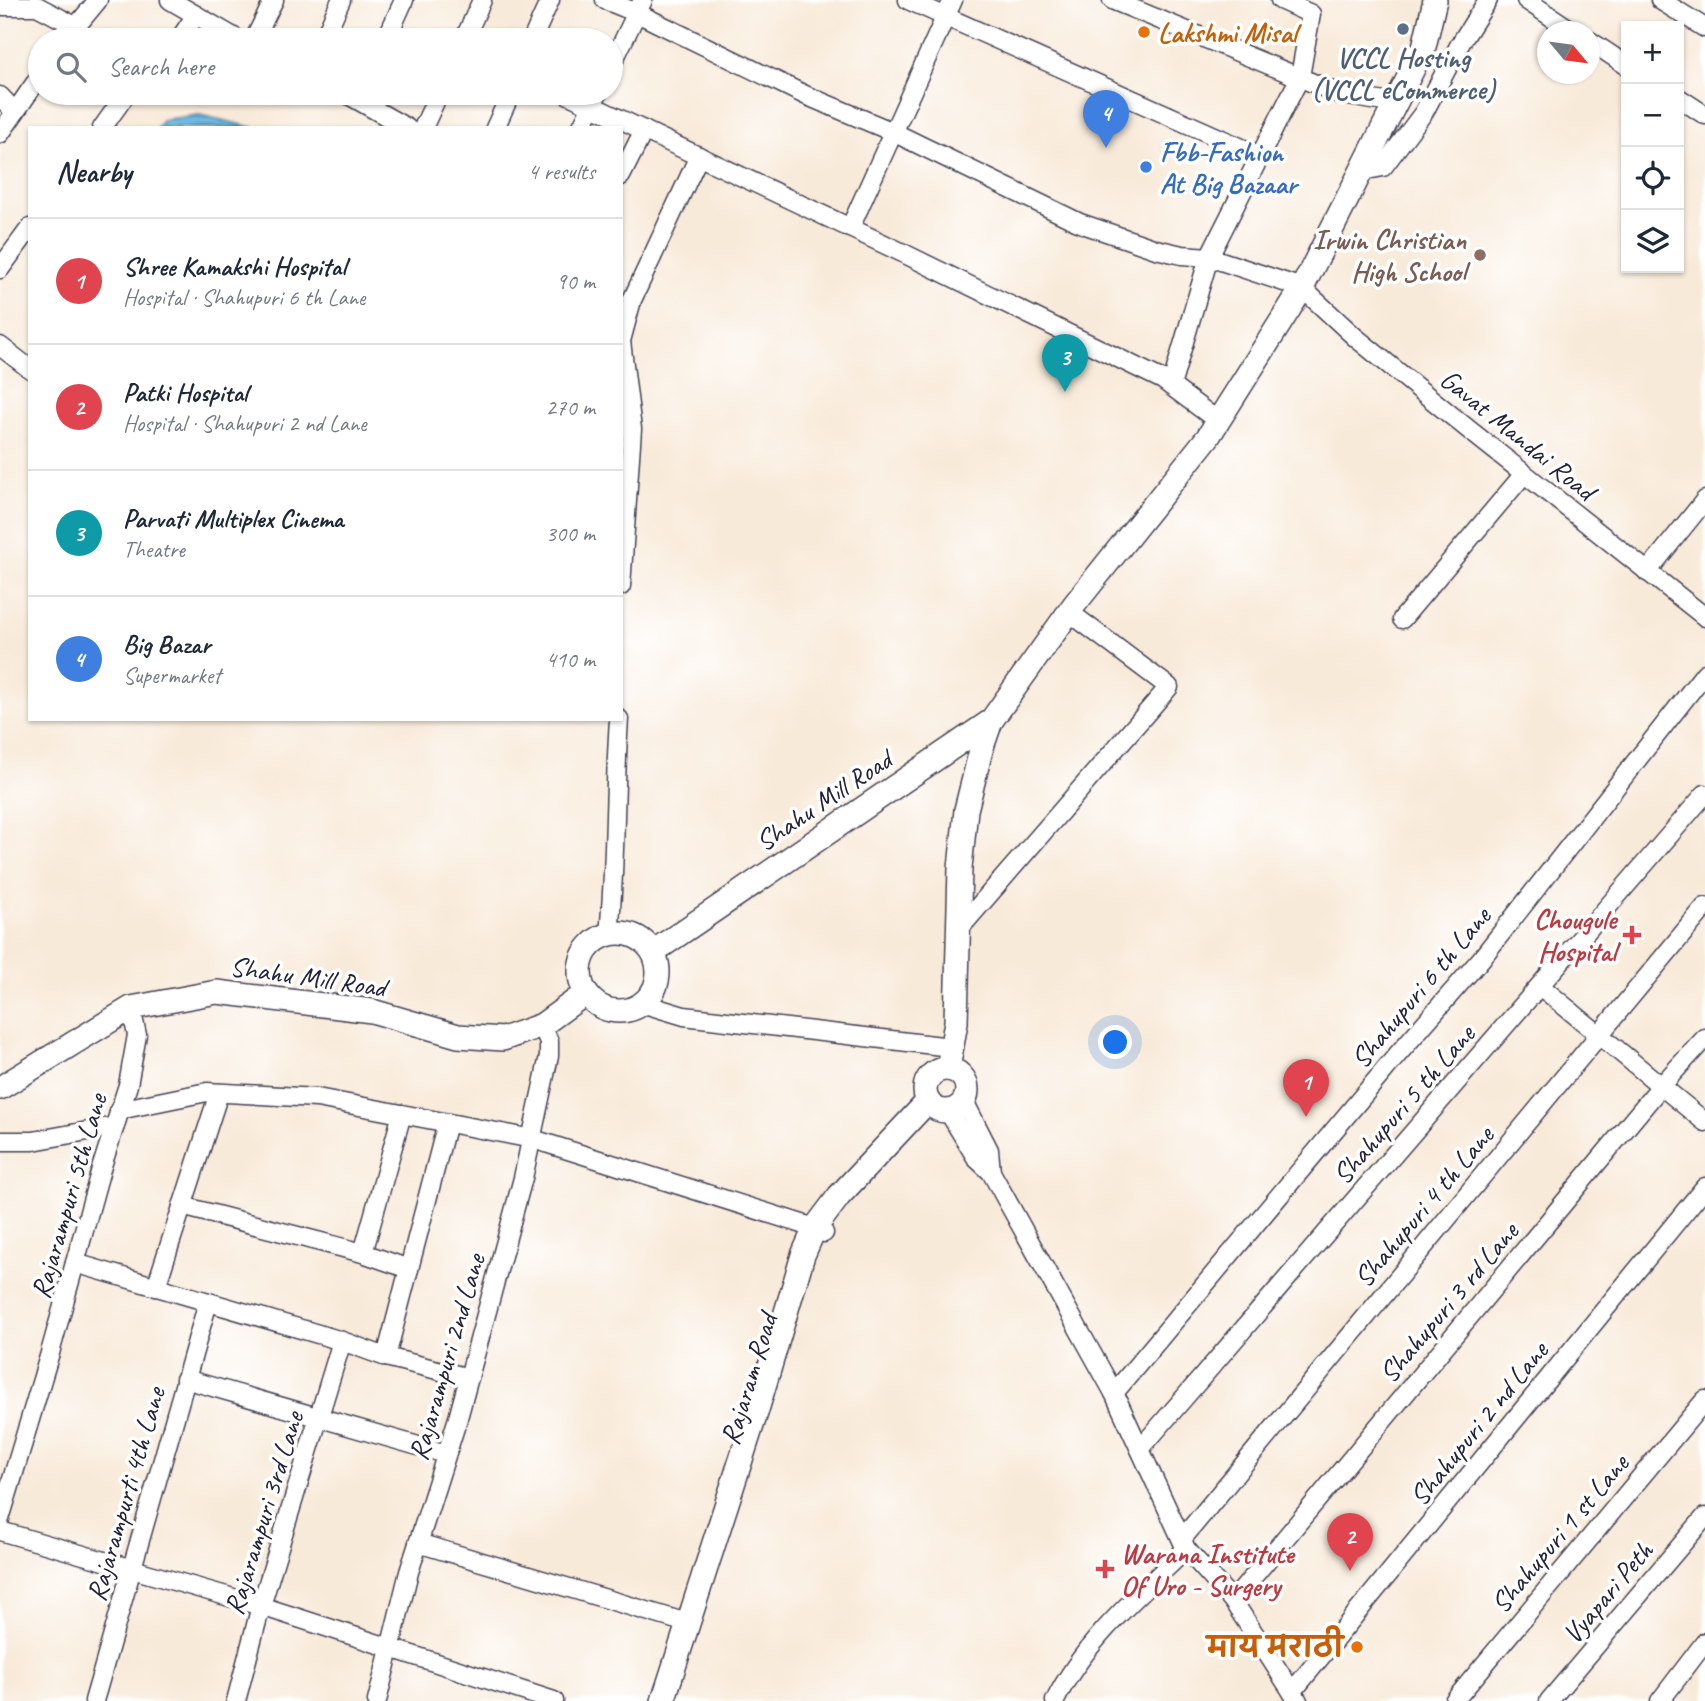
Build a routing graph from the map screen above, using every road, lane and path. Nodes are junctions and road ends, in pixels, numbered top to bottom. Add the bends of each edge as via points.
1 (98, 0) edge
2 (170, 0) edge
3 (274, 0) edge
4 (341, 0) edge
5 (404, 0) edge
6 (482, 0) edge
7 (550, 0) edge
8 (606, 0) edge
9 (908, 0) edge
10 (953, 0) edge
11 (1112, 0) edge
12 (1280, 0) edge
13 (1435, 0) edge
14 (1488, 0) edge
15 (1525, 0) edge
16 (1660, 0) edge
17 (0, 6) edge
18 (640, 6) edge
19 (1307, 7) edge
20 (193, 8) edge
21 (945, 17) junction
22 (1557, 21) edge
23 (64, 28) edge
24 (74, 28) edge
25 (184, 28) edge
26 (222, 28) edge
27 (260, 28) edge
28 (328, 28) edge
29 (391, 28) edge
30 (469, 28) edge
31 (537, 28) edge
32 (1705, 28) edge
33 (623, 41) edge
34 (1600, 48) edge
35 (1621, 62) edge
36 (1300, 78) junction
37 (28, 93) edge
38 (0, 96) edge
39 (1684, 101) edge
40 (1397, 104) junction
41 (118, 105) edge
42 (371, 105) edge
43 (434, 105) edge
44 (506, 105) edge
45 (592, 105) edge
46 (604, 105) edge
47 (15, 112) junction
48 (1705, 115) edge
49 (103, 126) edge
50 (404, 126) edge
51 (424, 126) edge
52 (496, 126) edge
53 (581, 126) edge
54 (644, 130) junction
55 (894, 132) junction
56 (0, 134) edge
57 (699, 156) junction
58 (1260, 156) junction
59 (1362, 171) junction
60 (623, 172) edge
61 (850, 228) junction
62 (28, 231) edge
63 (1209, 257) junction
64 (0, 269) edge
65 (1302, 288) junction
66 (623, 334) edge
67 (0, 346) edge
68 (623, 357) edge
69 (28, 367) edge
70 (1171, 386) junction
71 (1218, 421) junction
72 (1524, 474) junction
73 (1705, 499) edge
74 (623, 557) edge
75 (1647, 572) junction
76 (1703, 611) edge
77 (1069, 612) junction
78 (1402, 619) dead end
79 (1705, 673) edge
80 (619, 721) edge
81 (991, 721) junction
82 (1705, 794) edge
83 (1705, 907) edge
84 (959, 929) junction
85 (609, 934) junction
86 (653, 952) junction
87 (1540, 986) junction
88 (586, 993) junction
89 (644, 1004) junction
90 (131, 1008) junction
91 (542, 1024) junction
92 (1599, 1035) junction
93 (1705, 1038) edge
94 (949, 1058) junction
95 (1661, 1086) junction
96 (0, 1088) edge
97 (219, 1093) junction
98 (944, 1106) junction
99 (402, 1114) junction
100 (117, 1118) junction
101 (1705, 1122) edge
102 (447, 1123) junction
103 (533, 1139) junction
104 (0, 1141) edge
105 (1705, 1187) edge
106 (183, 1206) junction
107 (820, 1230) junction
108 (363, 1253) junction
109 (75, 1263) junction
110 (409, 1269) junction
111 (156, 1287) junction
112 (208, 1301) junction
113 (342, 1341) junction
114 (386, 1357) junction
115 (469, 1378) junction
116 (185, 1379) junction
117 (1114, 1393) junction
118 (1705, 1399) edge
119 (319, 1418) junction
120 (1140, 1449) junction
121 (446, 1454) junction
122 (1705, 1517) edge
123 (0, 1519) edge
124 (0, 1531) edge
125 (418, 1544) junction
126 (1184, 1544) junction
127 (131, 1569) junction
128 (1233, 1601) junction
129 (261, 1606) junction
130 (687, 1623) junction
131 (1705, 1642) edge
132 (390, 1648) junction
133 (527, 1697) edge
134 (1295, 1697) edge
135 (94, 1701) edge
136 (236, 1701) edge
137 (377, 1701) edge
138 (554, 1701) edge
139 (663, 1701) edge
140 (674, 1701) edge
141 (1055, 1701) edge
142 (1454, 1701) edge
143 (1549, 1701) edge
144 (1660, 1701) edge

1 - 24 street
2 - 20 street
3 - 27 street
4 - 28 street
5 - 29 street
6 - 30 street
7 - 31 street
8 - 18 street
9 - 21 street
10 - 21 street
11 - 36 street
12 - 19 street
13 - 40 main road via 1425,45
14 - 59 street via 1424,112 1384,167
15 - 22 street
16 - 32 street
17 - 23 street via 37,6
18 - 33 street
18 - 55 street via 805,95
19 - 36 street
20 - 25 street
20 - 26 street
21 - 55 street
21 - 58 street
34 - 35 street
36 - 40 street via 1342,95
36 - 58 street
37 - 47 street
38 - 47 street
39 - 48 street
40 - 59 main road
41 - 49 street
42 - 50 street
43 - 51 street
44 - 52 street
45 - 53 street
46 - 54 street
47 - 56 street
54 - 57 street
54 - 60 street
55 - 61 street
55 - 63 street via 1080,223 1156,249
57 - 61 street
57 - 66 street via 632,300
58 - 63 street
59 - 65 main road
61 - 70 street
62 - 64 street
63 - 65 street
63 - 70 street
65 - 71 main road
65 - 72 street, Gavat Mandai Road via 1355,337
67 - 69 street
68 - 74 street via 632,429
70 - 71 street
71 - 77 main road
72 - 75 street, Gavat Mandai Road
72 - 78 street
73 - 75 street
75 - 76 street, Gavat Mandai Road
77 - 81 main road
77 - 84 street via 1169,687
79 - 117 street, Shahupuri 6 th Lane via 1481,959
80 - 85 street
81 - 84 main road via 966,810
81 - 86 main road, Shahu Mill Road
82 - 87 street, Shahupuri 5 th Lane
83 - 92 street, Shahupuri 4 th Lane
84 - 94 main road via 956,1023
85 - 86 main road via 634,936
85 - 88 main road via 597,939 582,960 579,972
86 - 89 main road via 658,978
87 - 92 street
87 - 120 street, Shahupuri 5 th Lane
88 - 89 main road via 609,1011 622,1012
88 - 91 main road, Shahu Mill Road
89 - 94 street via 684,1016
90 - 91 main road, Shahu Mill Road via 217,992 372,1011 458,1035 503,1039
90 - 96 main road, Shahu Mill Road
90 - 100 street, Rajarampuri 5th Lane via 137,1035
91 - 103 street, Rajarampuri 2nd Lane via 549,1056
92 - 95 street
92 - 126 street, Shahupuri 4 th Lane
93 - 95 street, Shahupuri 3 rd Lane
94 - 98 main road via 965,1080 966,1094
94 - 98 main road via 926,1082 925,1095
95 - 101 street
95 - 128 street, Shahupuri 3 rd Lane
97 - 99 street via 317,1098
97 - 100 street via 207,1092
97 - 106 street
98 - 107 main road, Rajaram Road
98 - 117 street via 989,1150 991,1172
99 - 102 street
99 - 108 street
100 - 104 street via 33,1141
100 - 109 street, Rajarampuri 5th Lane
102 - 103 street
102 - 110 street
103 - 107 street
103 - 115 street, Rajarampuri 2nd Lane
105 - 134 street, Shahupuri 2 nd Lane
106 - 108 street
106 - 111 street
107 - 130 main road via 803,1255
107 - 140 main road, Rajaram Road via 765,1430
108 - 110 street
109 - 111 street
109 - 123 street, Rajarampuri 5th Lane
110 - 114 street
111 - 112 street
112 - 113 street
112 - 116 street, Rajarampurti 4th Lane
113 - 114 street
113 - 119 street, Rajarampuri 3rd Lane
114 - 115 street
115 - 121 street, Rajarampuri 2nd Lane
116 - 119 street
116 - 127 street, Rajarampurti 4th Lane
117 - 120 street
118 - 142 street, Shahupuri 1 st Lane
119 - 121 street
119 - 129 street, Rajarampuri 3rd Lane
120 - 126 street
121 - 125 street, Rajarampuri 2nd Lane
122 - 143 street, Vyapari Peth
124 - 127 street
125 - 130 street
125 - 132 street, Rajarampuri 2nd Lane
126 - 128 street
126 - 141 street, Shahupuri 4 th Lane via 1066,1678
127 - 129 street
127 - 135 street, Rajarampurti 4th Lane
128 - 134 street
129 - 132 street
129 - 136 street, Rajarampuri 3rd Lane
130 - 139 main road
131 - 144 street
132 - 133 street
132 - 137 street, Rajarampuri 2nd Lane
133 - 138 street

